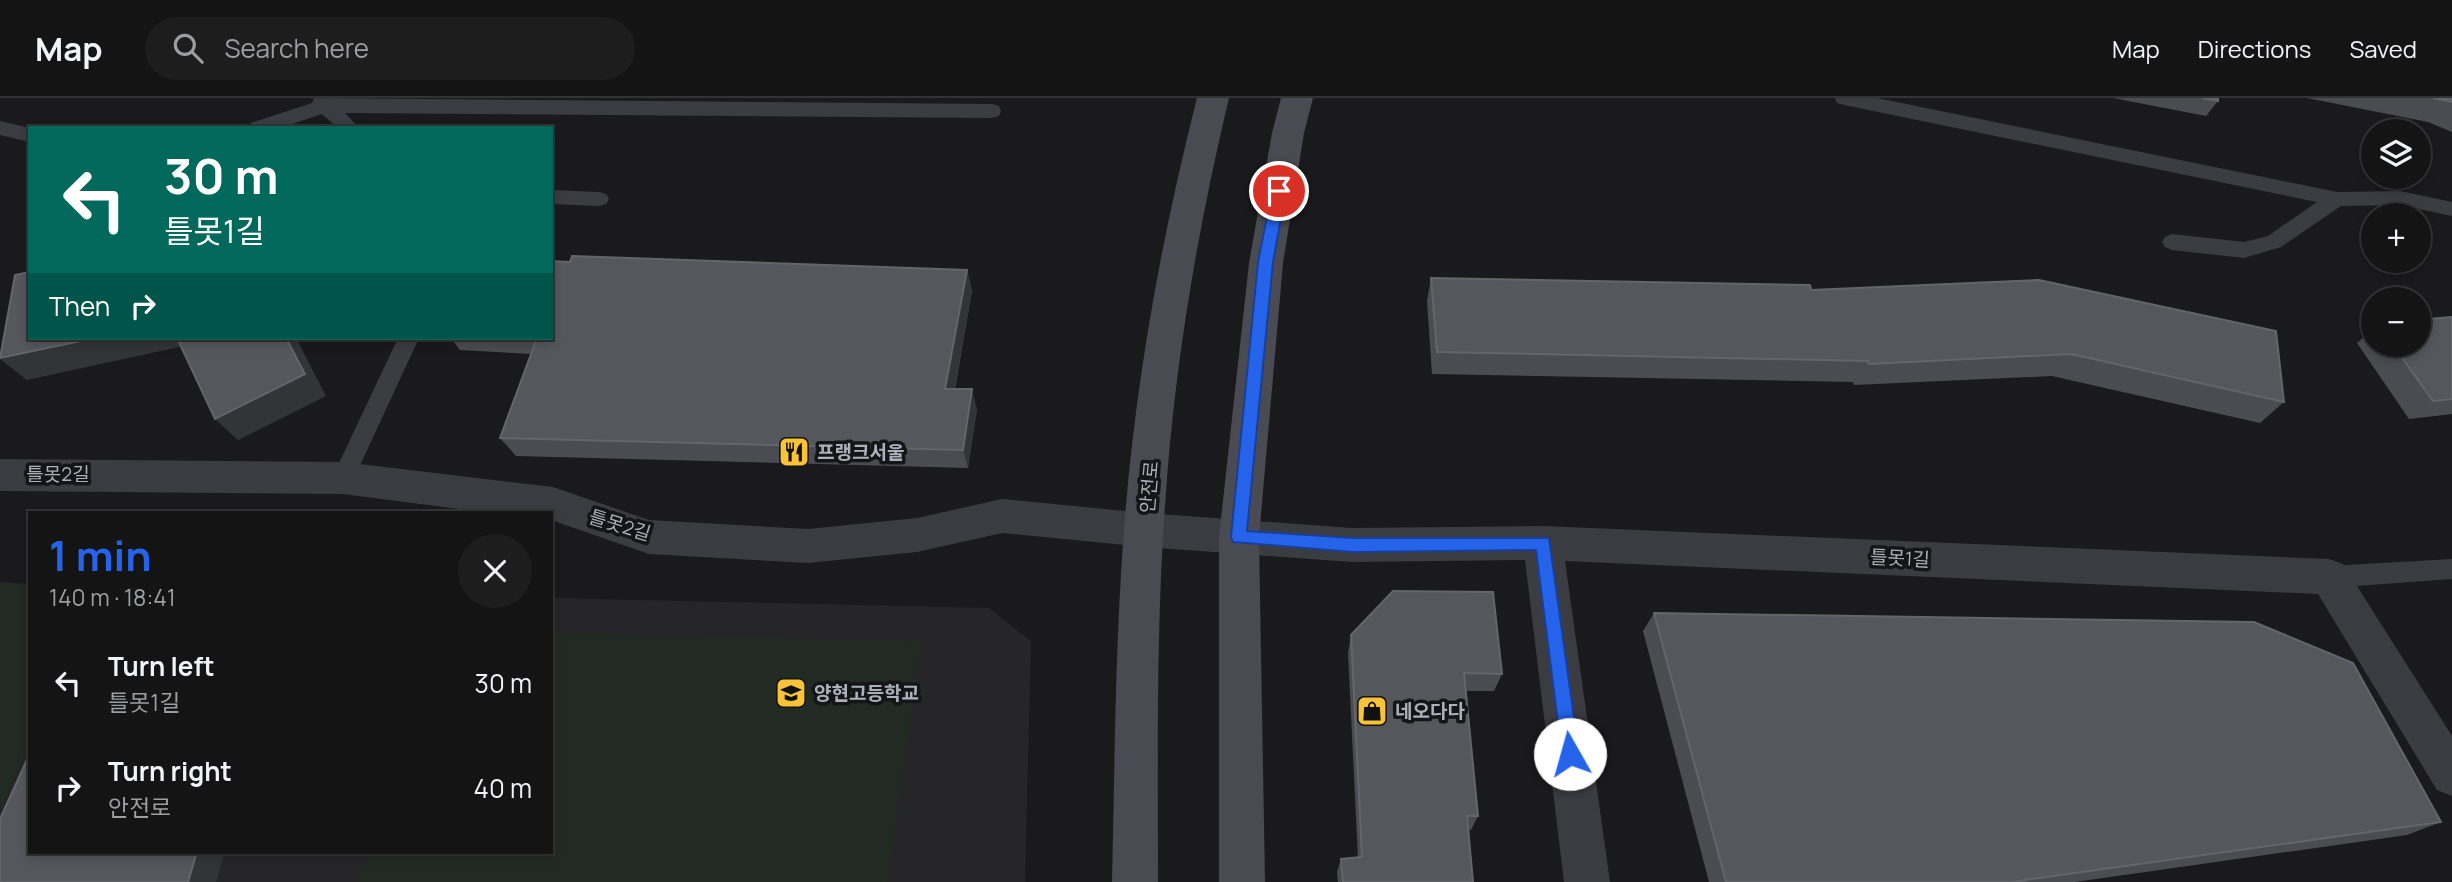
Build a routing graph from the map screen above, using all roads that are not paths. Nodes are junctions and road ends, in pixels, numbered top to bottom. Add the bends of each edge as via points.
1 (1213, 98) edge
2 (1297, 98) edge
3 (1844, 98) edge
4 (322, 102) edge
5 (992, 111) dead end
6 (263, 126) edge
7 (348, 126) edge
8 (0, 128) edge
9 (28, 135) edge
10 (553, 197) edge
11 (598, 199) dead end
12 (2337, 199) junction
13 (2452, 209) edge
14 (2172, 242) dead end
15 (407, 340) edge
16 (0, 475) edge
17 (344, 478) junction
18 (1145, 530) junction
19 (1239, 537) junction
20 (1543, 543) junction
21 (2452, 569) edge
22 (2329, 577) junction
23 (2452, 775) edge
24 (1135, 882) edge
25 (1242, 882) edge
26 (1587, 882) edge

1 - 18 street, 안전로 via 1195,164 1157,385
2 - 19 street via 1266,262
3 - 12 lane
4 - 5 lane
4 - 6 lane
4 - 7 lane
8 - 9 lane
10 - 11 lane
12 - 13 lane via 2400,198
12 - 14 lane via 2274,242 2245,250
15 - 17 lane
16 - 17 street, 틀못2길
17 - 18 street, 틀못2길 via 554,503 649,537 808,546 918,535 1002,516
18 - 19 street, 틀못2길
18 - 24 street, 안전로 via 1138,641
19 - 20 street, 틀못1길 via 1352,545
19 - 25 street
20 - 22 street, 틀못1길
20 - 26 street
21 - 22 lane
22 - 23 street

